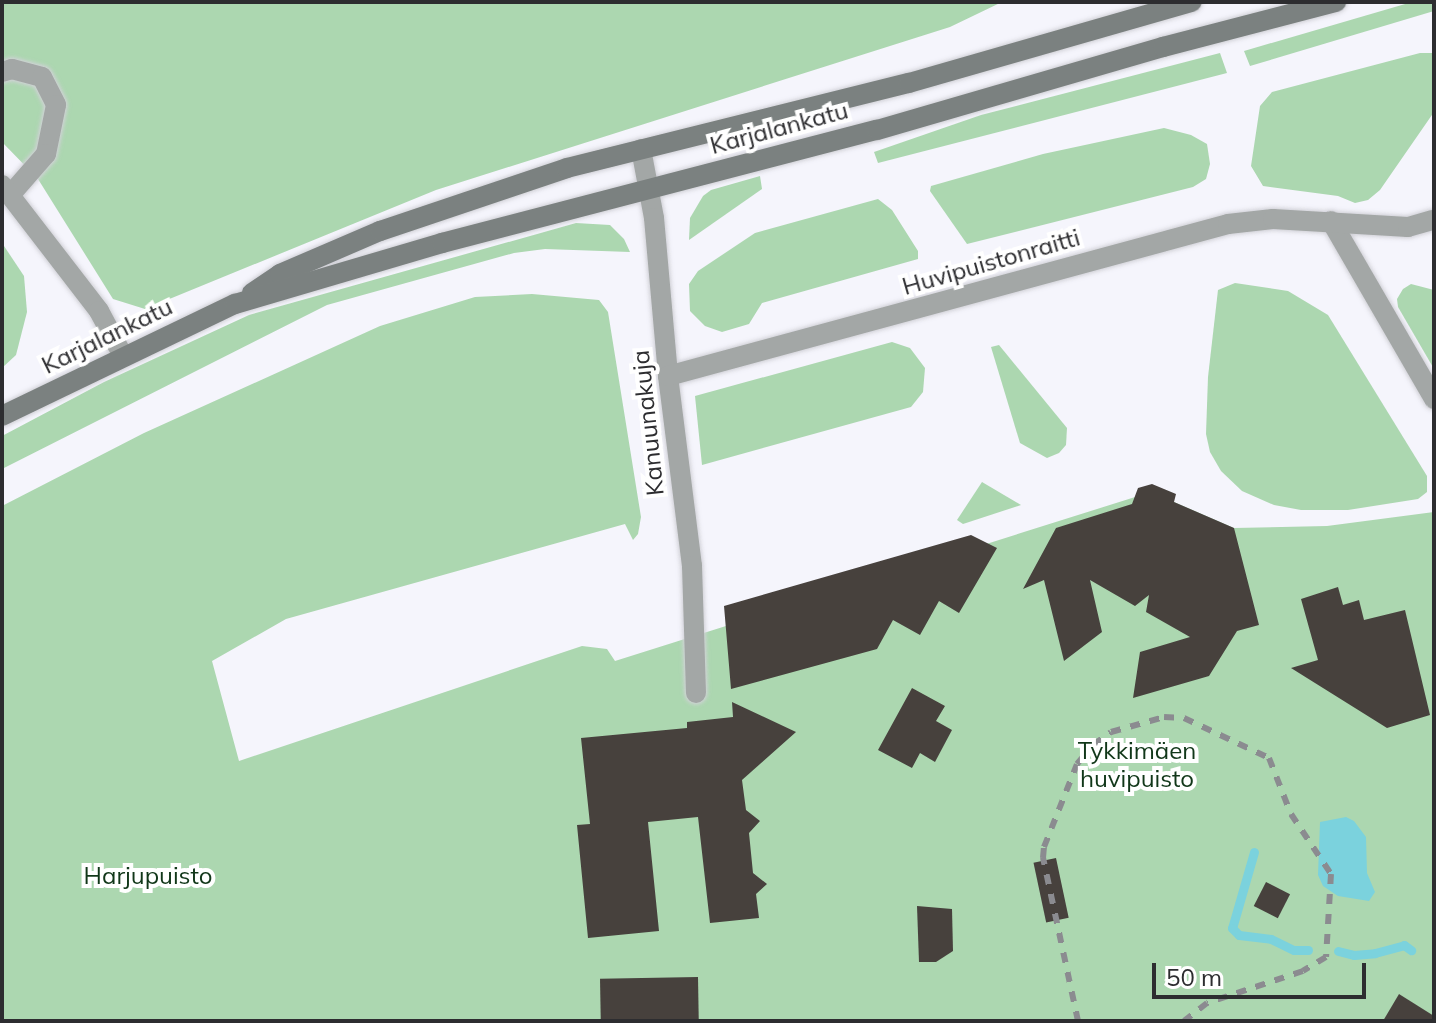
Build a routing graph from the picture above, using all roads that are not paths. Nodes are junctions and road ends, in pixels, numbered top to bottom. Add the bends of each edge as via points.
1 (1192, 2) edge
2 (1336, 2) edge
3 (2, 72) edge
4 (641, 149) junction
5 (650, 188) junction
6 (7, 189) edge
7 (1432, 220) edge
8 (1331, 221) junction
9 (235, 304) junction
10 (123, 356) junction
11 (668, 376) junction
12 (1434, 399) edge
13 (2, 416) edge
14 (696, 693) dead end

1 - 4 main road, Karjalankatu via 909,83
2 - 5 main road, Karjalankatu
3 - 6 street via 12,69 42,77 56,105 46,154
4 - 5 street, Kanuunakuja
4 - 9 main road, Karjalankatu via 567,168 380,231 280,274
5 - 9 main road, Karjalankatu
5 - 11 street, Kanuunakuja
6 - 10 street via 99,311
7 - 8 street, Huvipuistonraitti via 1408,227
8 - 11 street, Huvipuistonraitti via 1228,224
8 - 12 street
9 - 10 main road, Karjalankatu
10 - 13 main road, Karjalankatu
11 - 14 street, Kanuunakuja via 692,566

